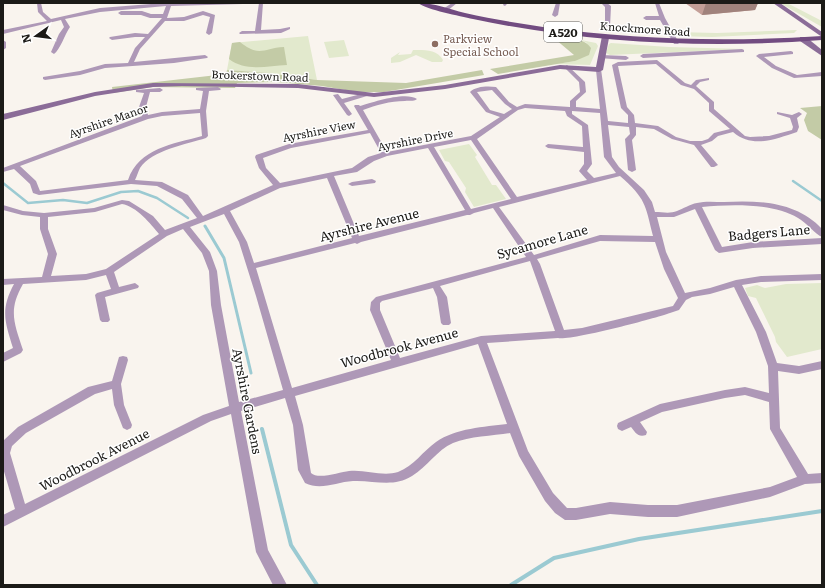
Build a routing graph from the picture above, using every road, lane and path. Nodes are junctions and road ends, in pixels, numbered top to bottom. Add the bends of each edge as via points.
1 (39, 3) edge
2 (97, 3) edge
3 (243, 3) edge
4 (261, 3) edge
5 (421, 3) edge
6 (455, 3) edge
7 (558, 3) edge
8 (603, 3) edge
9 (657, 3) edge
10 (776, 3) edge
11 (151, 4) edge
12 (169, 4) junction
13 (100, 10) junction
14 (445, 10) junction
15 (120, 13) dead end
16 (555, 15) dead end
17 (791, 15) junction
18 (646, 17) dead end
19 (62, 18) junction
20 (165, 18) junction
21 (662, 18) junction
22 (50, 21) junction
23 (608, 26) dead end
24 (288, 28) dead end
25 (3, 32) edge
26 (258, 32) junction
27 (210, 33) dead end
28 (242, 33) dead end
29 (150, 36) junction
30 (822, 36) edge
31 (112, 38) dead end
32 (605, 38) junction
33 (813, 38) junction
34 (803, 39) junction
35 (3, 42) edge
36 (676, 42) junction
37 (3, 48) edge
38 (742, 51) dead end
39 (54, 52) dead end
40 (787, 54) dead end
41 (822, 54) edge
42 (601, 56) junction
43 (205, 57) dead end
44 (130, 64) junction
45 (567, 67) junction
46 (599, 70) junction
47 (822, 74) edge
48 (45, 78) dead end
49 (708, 79) dead end
50 (692, 87) junction
51 (198, 88) dead end
52 (206, 89) junction
53 (218, 89) dead end
54 (148, 90) junction
55 (160, 90) dead end
56 (138, 91) dead end
57 (336, 95) dead end
58 (365, 95) junction
59 (414, 99) dead end
60 (340, 102) junction
61 (571, 108) junction
62 (516, 109) junction
63 (203, 111) junction
64 (603, 111) junction
65 (779, 113) dead end
66 (349, 114) dead end
67 (3, 117) edge
68 (506, 117) junction
69 (146, 118) junction
70 (604, 123) junction
71 (632, 126) junction
72 (735, 130) junction
73 (372, 131) junction
74 (473, 138) junction
75 (696, 143) junction
76 (430, 146) junction
77 (548, 146) dead end
78 (588, 150) junction
79 (385, 154) junction
80 (714, 165) dead end
81 (15, 166) junction
82 (3, 170) edge
83 (354, 170) junction
84 (632, 170) dead end
85 (620, 174) junction
86 (330, 175) junction
87 (372, 181) dead end
88 (592, 181) junction
89 (131, 182) junction
90 (362, 182) junction
91 (352, 184) dead end
92 (278, 186) junction
93 (516, 201) junction
94 (697, 205) junction
95 (495, 206) junction
96 (3, 207) edge
97 (226, 210) junction
98 (470, 213) junction
99 (652, 214) junction
100 (44, 215) junction
101 (202, 220) junction
102 (185, 226) junction
103 (164, 234) junction
104 (822, 234) edge
105 (658, 239) junction
106 (357, 240) junction
107 (822, 241) edge
108 (531, 258) junction
109 (252, 266) junction
110 (109, 271) junction
111 (822, 276) edge
112 (46, 279) junction
113 (20, 281) junction
114 (3, 282) edge
115 (736, 283) junction
116 (435, 284) junction
117 (135, 286) dead end
118 (116, 290) junction
119 (683, 298) junction
120 (105, 320) dead end
121 (446, 323) dead end
122 (561, 335) junction
123 (481, 340) junction
124 (3, 358) edge
125 (123, 360) dead end
126 (397, 362) junction
127 (822, 365) edge
128 (773, 366) junction
129 (116, 384) junction
130 (288, 392) junction
131 (774, 399) junction
132 (235, 408) junction
133 (632, 421) junction
134 (126, 424) dead end
135 (622, 426) dead end
136 (514, 428) junction
137 (642, 432) dead end
138 (822, 478) edge
139 (805, 479) junction
140 (22, 512) junction
141 (3, 521) edge
142 (280, 585) edge

1 - 22 street via 41,12
2 - 13 street
3 - 12 street
4 - 26 street
5 - 14 main road, Knockmore Road / A520
6 - 14 street
7 - 16 street
8 - 23 street via 608,6
9 - 21 street
10 - 17 street
11 - 12 street
11 - 13 street
12 - 20 street
13 - 19 street
14 - 32 main road, Knockmore Road / A520 via 521,26
15 - 20 street via 142,13
17 - 30 street
17 - 33 street
18 - 21 street
19 - 22 street
19 - 39 street via 67,27
20 - 27 street via 184,19 203,13 213,16
20 - 29 street
21 - 36 street
22 - 25 street
24 - 26 street via 281,31
26 - 28 street
29 - 31 street
29 - 44 street via 138,48
30 - 33 main road, Knockmore Road / A520
32 - 36 main road, Knockmore Road / A520
32 - 42 street
33 - 34 main road, Knockmore Road / A520
34 - 36 main road, Knockmore Road / A520 via 732,43
34 - 41 street
35 - 37 street
38 - 42 street via 618,58
40 - 47 street via 759,56 797,79
42 - 46 street
43 - 44 street
44 - 48 street via 105,66
45 - 46 street, Brokerstown Road
45 - 58 street, Brokerstown Road via 445,87
45 - 61 street via 582,82 584,92 573,101
46 - 64 street
49 - 50 street via 698,81
50 - 71 street via 683,84 657,62 615,65 624,108 630,115
50 - 72 street via 712,103 711,110
51 - 52 street
52 - 53 street
52 - 63 street
54 - 55 street
54 - 56 street
54 - 69 street via 142,112
57 - 60 street
58 - 60 street
58 - 67 street, Brokerstown Road via 298,86 160,85 95,94
59 - 73 street via 400,98 358,108
60 - 66 street
61 - 62 street via 525,106
61 - 64 street
61 - 78 street via 569,115 586,125
62 - 68 street, Ayrshire Drive
62 - 68 street via 494,88 473,92 488,111
63 - 69 street, Ayrshire Manor via 162,114
63 - 89 street via 206,135 204,137 155,153 136,168
64 - 70 street
65 - 72 street via 796,115 795,131 756,141 743,137
68 - 74 street, Ayrshire Drive
69 - 81 street, Ayrshire Manor
70 - 71 street
70 - 85 street via 608,157
71 - 75 street via 656,127 674,138
71 - 84 street via 634,134 628,139
72 - 75 street via 716,134 710,140
73 - 79 street
73 - 92 street, Ayrshire View via 289,146 259,157 263,168
74 - 76 street, Ayrshire Drive
74 - 93 street
75 - 80 street
76 - 79 street, Ayrshire Drive
76 - 98 street
77 - 78 street
78 - 88 street via 588,164 583,171
79 - 83 street, Ayrshire Drive
81 - 82 street, Ayrshire Manor
81 - 89 street via 33,182 38,193
83 - 86 street, Ayrshire Drive
83 - 90 street
85 - 88 street, Ayrshire Avenue
85 - 99 street via 644,196
86 - 92 street, Ayrshire Drive
86 - 106 street
87 - 90 street
88 - 93 street, Ayrshire Avenue
89 - 101 street via 159,184 171,189 185,197
90 - 91 street
92 - 97 street, Ayrshire Drive
93 - 95 street, Ayrshire Avenue
94 - 99 street, Badgers Lane via 675,214
94 - 104 street, Badgers Lane via 740,203 786,208 804,217
94 - 107 street, Badgers Lane via 719,250 753,245
95 - 98 street, Ayrshire Avenue
95 - 108 street
96 - 100 street via 22,213
97 - 101 street, Ayrshire Drive
97 - 109 street
98 - 106 street, Ayrshire Avenue
99 - 105 street
100 - 103 street via 95,210 122,202 129,203 150,218
100 - 112 street via 42,226 52,251
101 - 102 street, Ayrshire Drive
102 - 103 street, Ayrshire Drive
102 - 132 street, Ayrshire Gardens via 206,252 213,271 216,305
103 - 110 street, Ayrshire Drive
105 - 108 street, Sycamore Lane via 600,238
105 - 119 street
106 - 109 street, Ayrshire Avenue
108 - 116 street, Sycamore Lane
108 - 122 street via 538,268
109 - 130 street
110 - 112 street, Ayrshire Drive via 86,277
110 - 118 street
111 - 115 street, Woodbrook Avenue
112 - 113 street, Ayrshire Drive
113 - 114 street, Ayrshire Drive
113 - 124 street via 10,301 10,324 18,350
115 - 119 street, Woodbrook Avenue
115 - 128 street via 762,332
116 - 121 street via 442,297
116 - 126 street, Sycamore Lane via 376,302 375,310
117 - 118 street
118 - 120 street via 100,294
119 - 122 street, Woodbrook Avenue via 676,308 667,311
122 - 123 street, Woodbrook Avenue
123 - 126 street, Woodbrook Avenue
123 - 136 street
125 - 129 street
126 - 130 street, Woodbrook Avenue
127 - 128 street via 798,370
128 - 131 street
129 - 134 street via 119,405
129 - 140 street via 92,390 22,430 8,443 4,453
130 - 132 street, Woodbrook Avenue
130 - 136 street via 298,425 305,476 315,481 353,476 386,479 402,476 419,465 440,444 452,439
131 - 133 street via 745,392 725,394 660,408
131 - 139 street via 775,428
132 - 140 street, Woodbrook Avenue via 207,418
132 - 142 street, Ayrshire Gardens via 262,552
133 - 135 street
133 - 137 street
136 - 139 street via 523,453 549,496 565,514 610,508 677,511 770,492
138 - 139 street
140 - 141 street, Woodbrook Avenue

